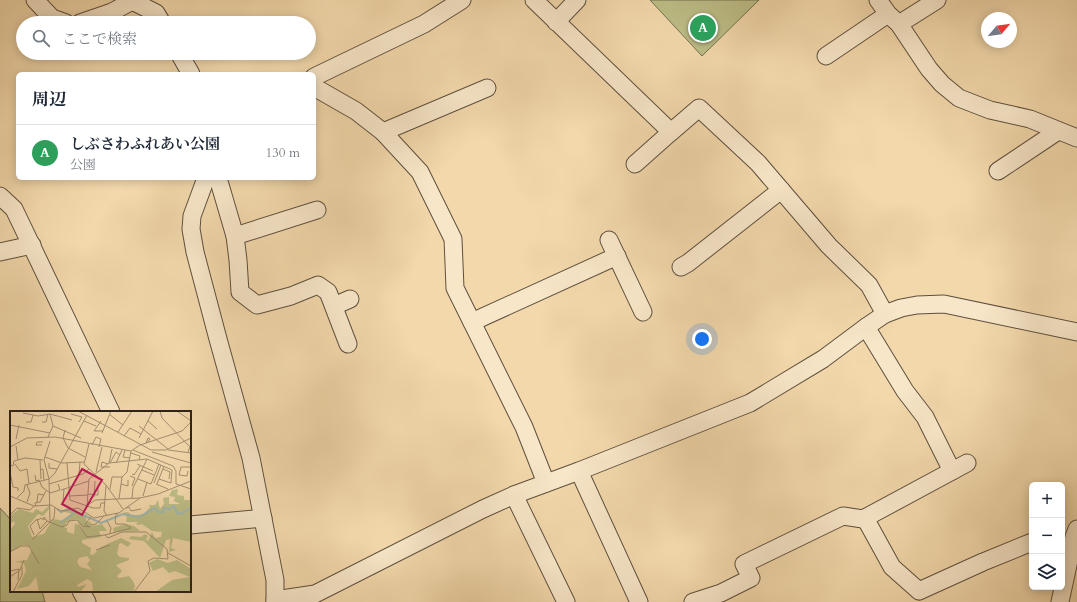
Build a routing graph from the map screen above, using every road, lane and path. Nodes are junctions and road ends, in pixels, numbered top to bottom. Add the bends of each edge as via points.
1 (35, 0) edge
2 (462, 0) edge
3 (534, 0) edge
4 (577, 0) edge
5 (878, 0) edge
6 (937, 0) edge
7 (109, 6) edge
8 (50, 16) edge
9 (92, 16) edge
10 (158, 16) edge
11 (893, 19) junction
12 (556, 22) junction
13 (826, 56) dead end
14 (183, 60) edge
15 (190, 72) edge
16 (316, 75) edge
17 (487, 88) dead end
18 (316, 90) edge
19 (1058, 131) junction
20 (382, 132) junction
21 (671, 132) junction
22 (1077, 138) edge
23 (636, 164) dead end
24 (998, 171) dead end
25 (205, 180) edge
26 (219, 180) edge
27 (781, 190) junction
28 (0, 196) edge
29 (317, 210) dead end
30 (235, 236) junction
31 (609, 240) dead end
32 (32, 245) junction
33 (0, 252) edge
34 (617, 256) junction
35 (681, 267) dead end
36 (350, 299) dead end
37 (334, 306) junction
38 (643, 312) dead end
39 (885, 314) junction
40 (472, 322) junction
41 (866, 327) junction
42 (1077, 332) edge
43 (348, 344) dead end
44 (111, 411) edge
45 (967, 463) dead end
46 (579, 471) junction
47 (952, 471) junction
48 (546, 483) junction
49 (514, 495) junction
50 (263, 518) junction
51 (865, 518) junction
52 (191, 525) edge
53 (1077, 529) edge
54 (1029, 543) edge
55 (1065, 569) edge
56 (1062, 590) edge
57 (82, 592) edge
58 (922, 596) edge
59 (317, 598) edge
60 (275, 601) edge
61 (87, 602) edge
62 (566, 602) edge
63 (639, 602) edge
64 (693, 602) edge
65 (1060, 602) edge

1 - 8 street
2 - 16 street via 424,24
3 - 12 street
4 - 12 street
5 - 11 street
6 - 11 street
7 - 9 street
7 - 10 street via 132,1
11 - 13 street
11 - 19 street via 929,69 959,98 990,110 1030,119
12 - 21 street
14 - 15 street
17 - 20 street
18 - 20 street via 356,111
19 - 22 street
19 - 24 street
20 - 40 street via 420,172 452,239 455,288
21 - 23 street
21 - 27 street via 699,108 758,163
25 - 50 street via 192,216 191,229 221,352 252,458
26 - 30 street
27 - 35 street
27 - 39 street via 829,246 869,285
28 - 32 street via 14,209
29 - 30 street
30 - 37 street via 240,292 257,305 291,296 318,285 328,292
31 - 34 street
32 - 33 street
32 - 44 street
34 - 38 street
34 - 40 street
36 - 37 street
37 - 43 street
39 - 41 street
39 - 42 street via 917,305 944,304
40 - 48 street via 524,427
41 - 46 street via 822,359 750,403
41 - 47 street via 905,391 925,417
45 - 47 street
46 - 48 street
46 - 63 street
47 - 51 street
48 - 49 street
49 - 59 street
49 - 62 street
50 - 52 street
50 - 60 street via 275,580
51 - 58 street via 892,567
51 - 64 street via 843,516 744,564 752,578
53 - 55 street
54 - 58 street via 983,562
56 - 65 street
57 - 61 street
59 - 60 street

